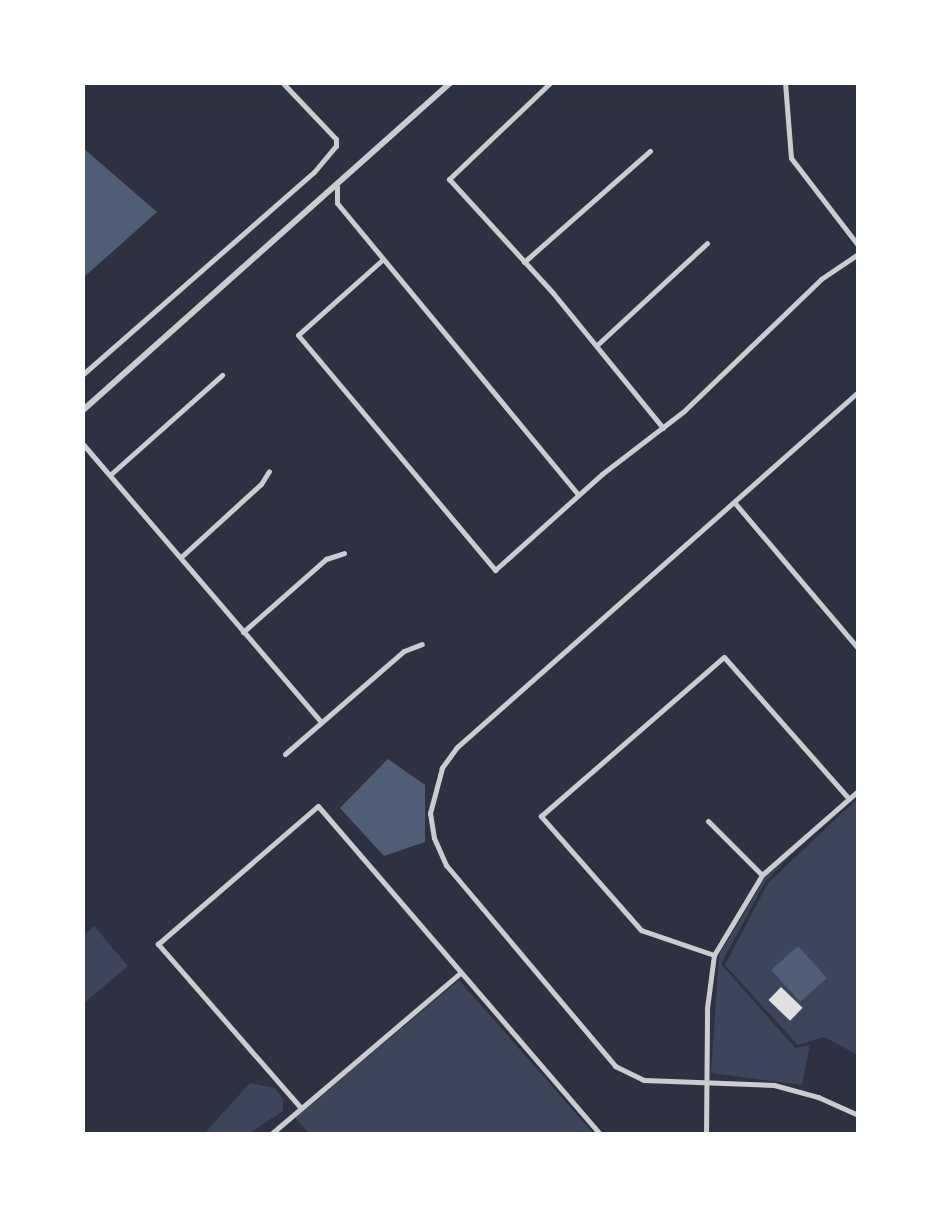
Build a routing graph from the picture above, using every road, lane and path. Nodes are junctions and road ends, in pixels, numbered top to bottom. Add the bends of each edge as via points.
1 (282, 82) edge
2 (451, 82) edge
3 (551, 82) edge
4 (785, 82) edge
5 (650, 152) dead end
6 (337, 186) junction
7 (707, 243) dead end
8 (858, 244) edge
9 (858, 254) edge
10 (382, 260) junction
11 (524, 262) junction
12 (597, 345) junction
13 (82, 375) edge
14 (222, 375) dead end
15 (858, 392) edge
16 (82, 411) edge
17 (663, 428) junction
18 (82, 443) edge
19 (270, 470) dead end
20 (111, 474) junction
21 (578, 494) junction
22 (734, 502) junction
23 (344, 553) dead end
24 (180, 557) junction
25 (243, 632) junction
26 (422, 644) dead end
27 (858, 648) edge
28 (322, 722) junction
29 (285, 754) dead end
30 (858, 790) edge
31 (849, 799) junction
32 (708, 821) dead end
33 (762, 875) junction
34 (714, 955) junction
35 (460, 974) junction
36 (707, 1081) junction
37 (300, 1108) junction
38 (858, 1115) edge
39 (271, 1134) edge
40 (600, 1134) edge
41 (706, 1134) edge

1 - 13 street via 336,146
2 - 6 street
3 - 11 street via 450,179
4 - 8 street via 791,158
5 - 11 street
6 - 10 street via 336,203
6 - 16 street
7 - 12 street
9 - 17 street via 821,279
10 - 21 street
10 - 21 street via 298,335 495,570
11 - 12 street
12 - 17 street
14 - 20 street
15 - 22 street
17 - 21 street
18 - 20 street
19 - 24 street
20 - 24 street
22 - 27 street
22 - 36 street via 457,747 442,768 430,813 446,865 615,1066 644,1080
23 - 25 street via 326,560
24 - 25 street
25 - 28 street
26 - 28 street via 404,651
28 - 29 street
30 - 31 street
31 - 33 street
31 - 34 street via 724,658 541,816 641,930
32 - 33 street
33 - 34 street
34 - 36 street
35 - 37 street
35 - 37 street via 318,806 158,944
35 - 40 street
36 - 38 street via 774,1085
36 - 41 street
37 - 39 street

